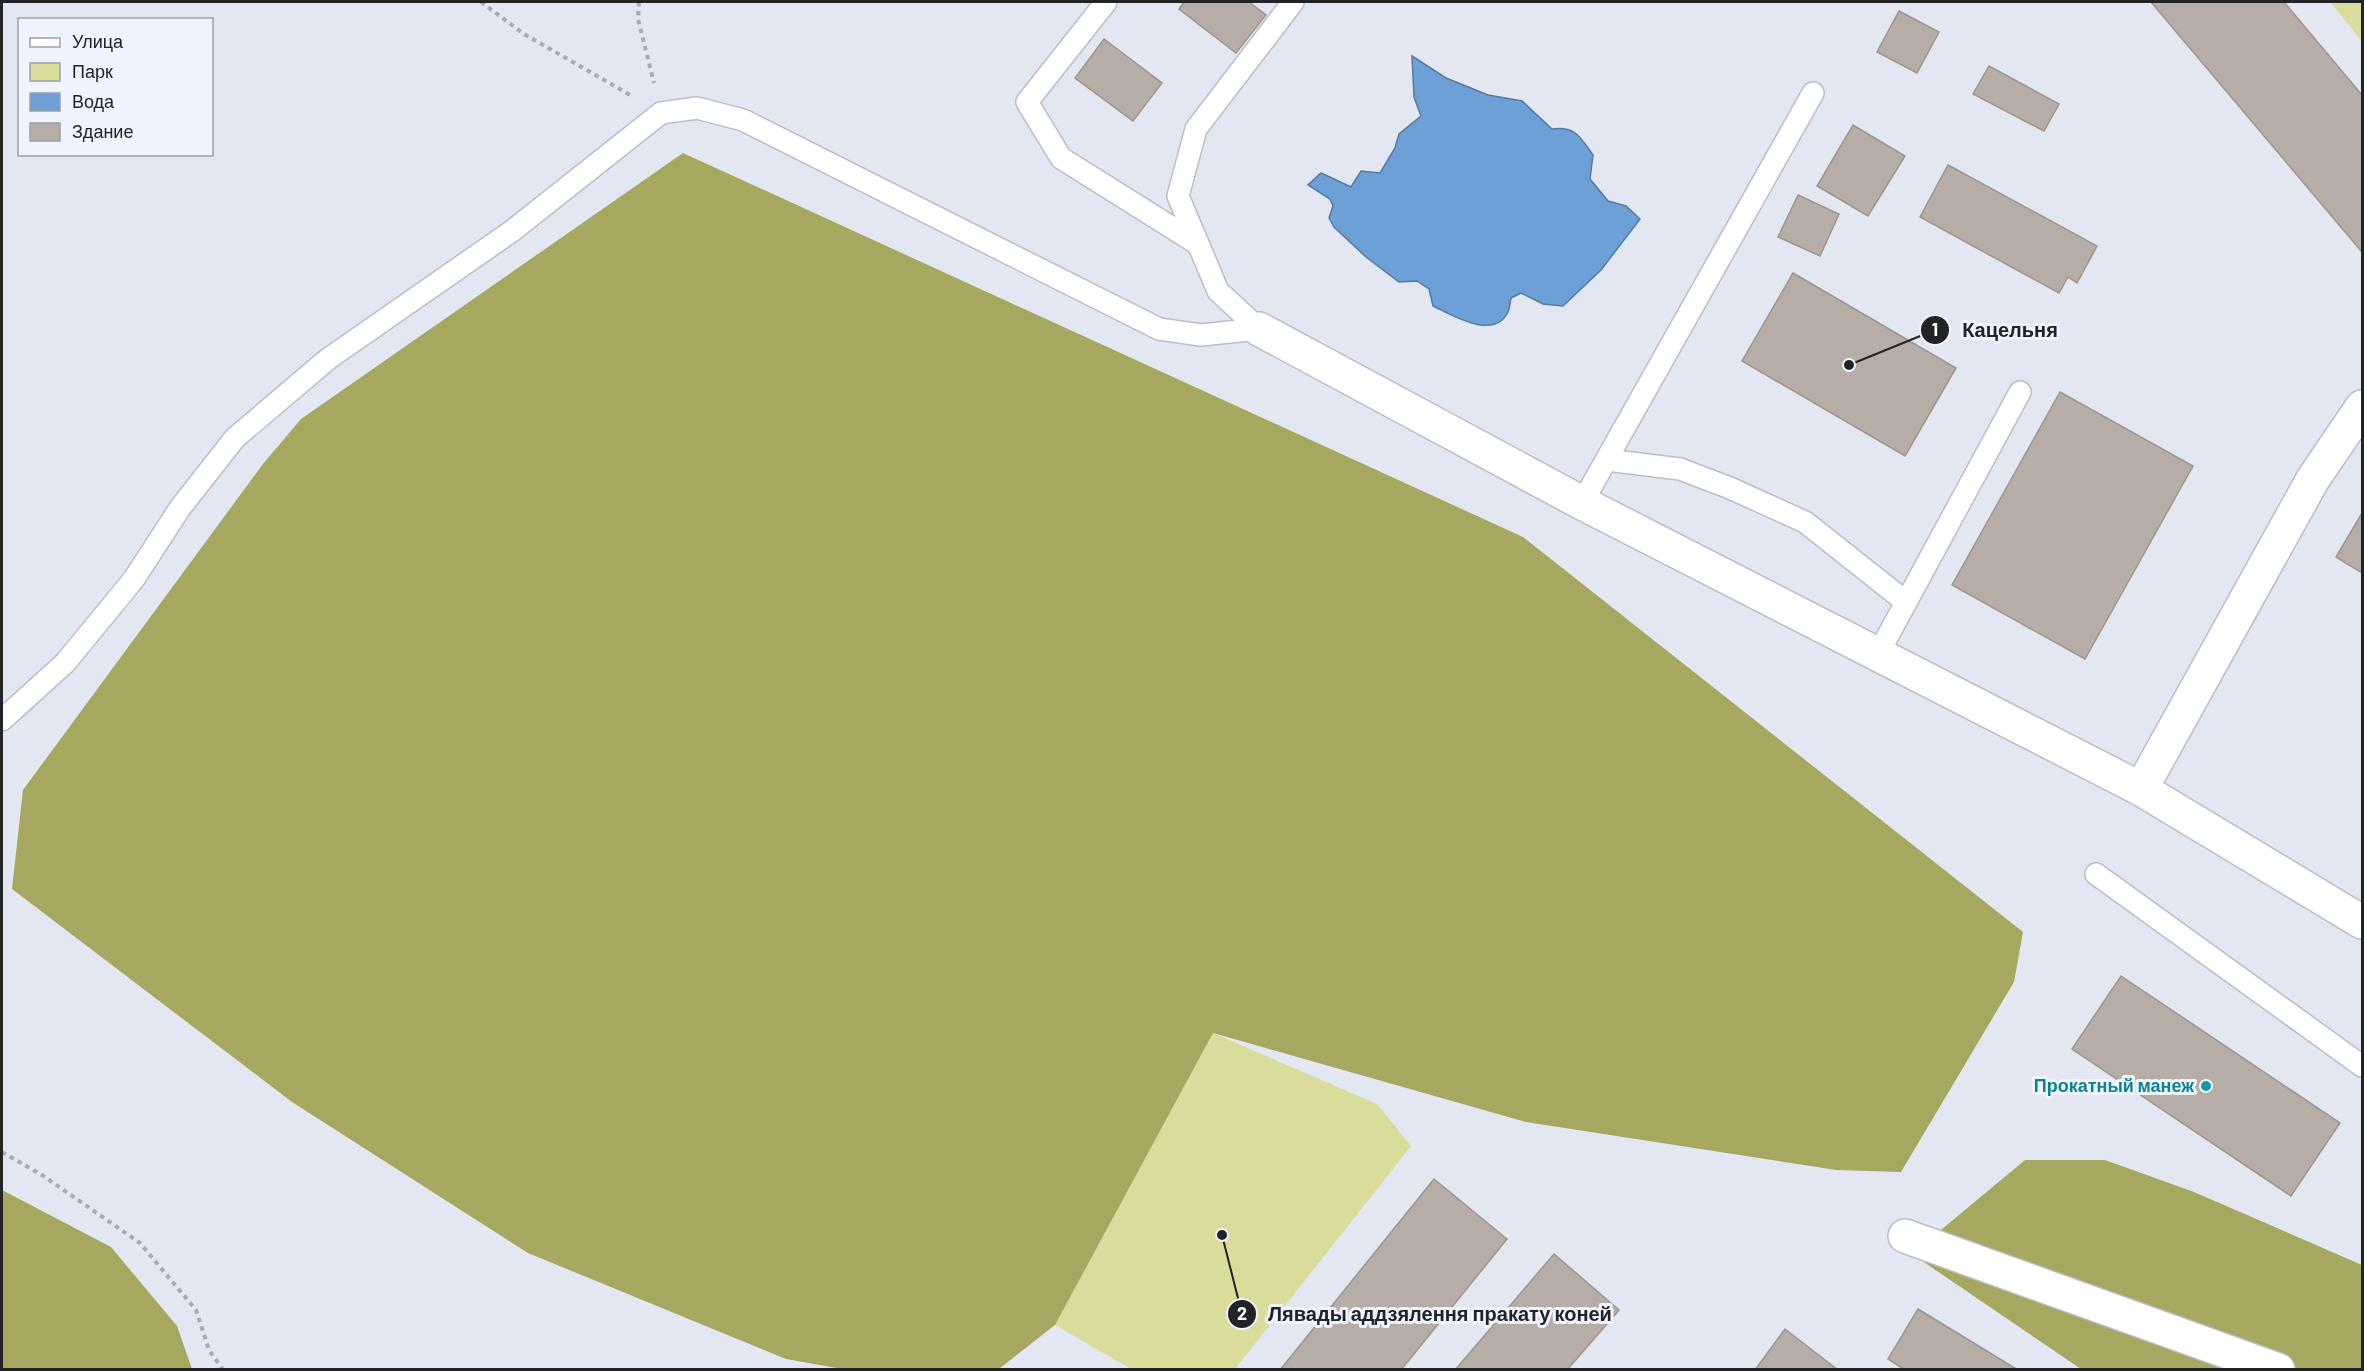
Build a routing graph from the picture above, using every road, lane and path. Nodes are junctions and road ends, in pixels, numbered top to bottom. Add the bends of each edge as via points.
1 (481, 2) edge
2 (639, 2) edge
3 (1106, 2) edge
4 (1293, 2) edge
5 (1813, 93) dead end
6 (661, 113) junction
7 (1198, 244) junction
8 (1259, 329) junction
9 (2020, 392) dead end
10 (2362, 407) edge
11 (1607, 460) junction
12 (1582, 503) junction
13 (1906, 602) junction
14 (1878, 654) junction
15 (2, 720) edge
16 (2141, 789) junction
17 (2096, 874) dead end
18 (2362, 922) edge
19 (2362, 1066) edge
20 (2, 1152) edge
21 (1905, 1236) dead end
22 (223, 1370) edge
23 (2278, 1370) edge

1 - 6 path via 524,34
2 - 6 path via 638,19
3 - 7 lane via 1027,102 1061,158
4 - 7 lane via 1196,129 1178,196
5 - 11 lane
6 - 8 lane via 697,108 743,120 1159,329 1201,335
6 - 15 lane via 512,231 328,359 235,438 180,508 134,579 65,663
7 - 8 lane via 1218,291
8 - 12 street
9 - 13 lane
10 - 16 street via 2313,479
11 - 12 lane
11 - 13 lane via 1680,470 1805,522
12 - 14 street
13 - 14 lane
14 - 16 street
16 - 18 street
17 - 19 lane
20 - 22 path via 42,1174 140,1243 196,1310 209,1350
21 - 23 street

